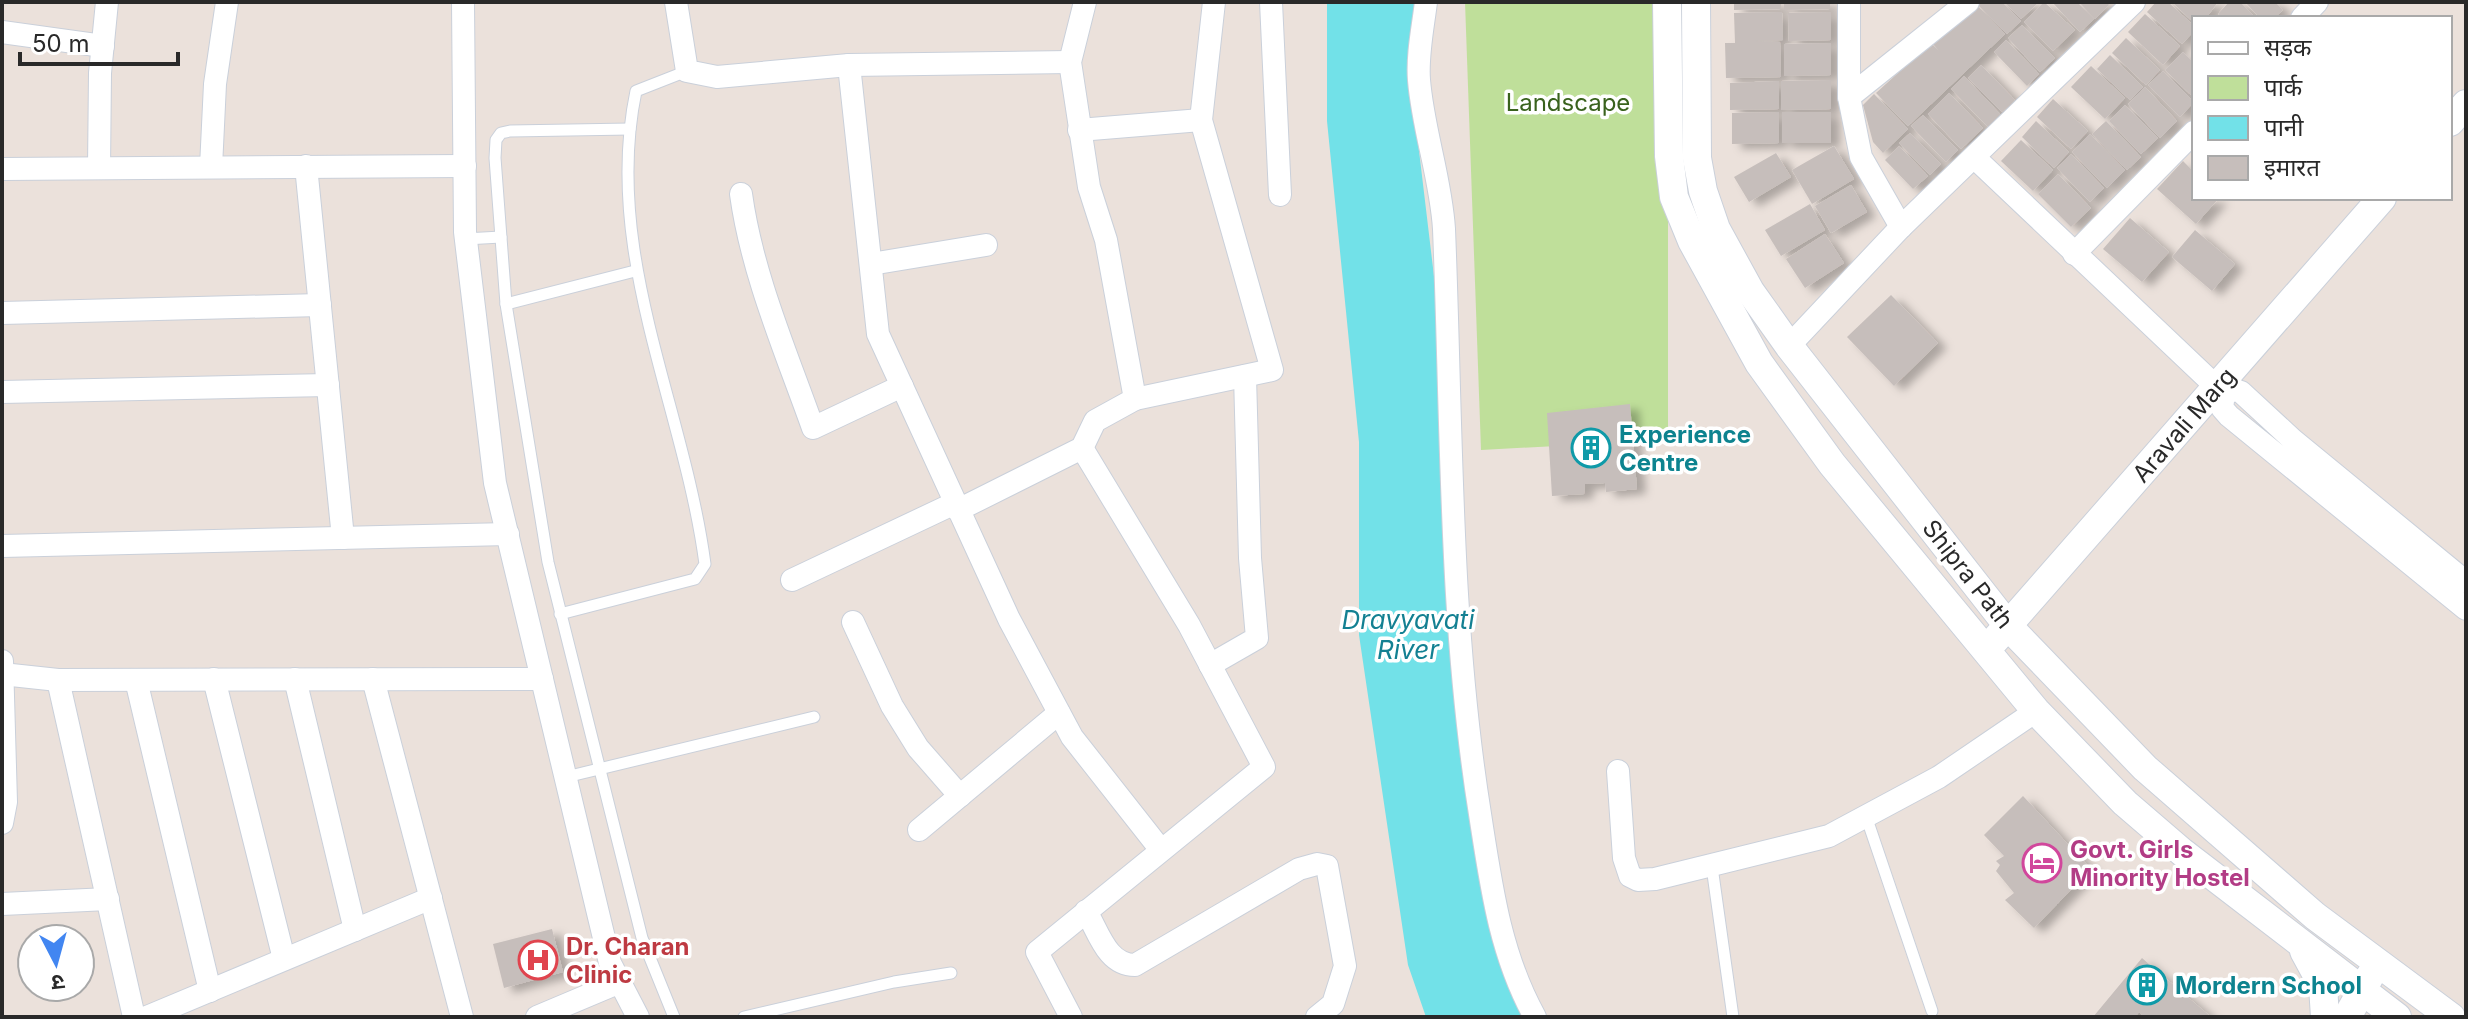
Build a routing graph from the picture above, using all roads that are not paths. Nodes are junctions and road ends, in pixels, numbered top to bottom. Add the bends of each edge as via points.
1 (107, 2) edge
2 (227, 2) edge
3 (463, 2) edge
4 (676, 2) edge
5 (1085, 2) edge
6 (1214, 2) edge
7 (1271, 2) edge
8 (1426, 2) edge
9 (1667, 2) edge
10 (1696, 2) edge
11 (1849, 2) edge
12 (1968, 2) edge
13 (2134, 2) edge
14 (2, 32) edge
15 (103, 46) junction
16 (1070, 62) junction
17 (849, 65) junction
18 (687, 71) junction
19 (1849, 97) junction
20 (2466, 104) edge
21 (1201, 120) junction
22 (2452, 120) edge
23 (630, 129) junction
24 (1079, 130) junction
25 (2192, 134) edge
26 (1976, 159) junction
27 (306, 166) junction
28 (465, 166) junction
29 (211, 167) junction
30 (99, 168) junction
31 (3, 170) edge
32 (741, 194) dead end
33 (1280, 195) dead end
34 (2380, 200) edge
35 (1901, 227) junction
36 (501, 237) junction
37 (465, 239) junction
38 (986, 245) dead end
39 (2074, 254) junction
40 (871, 264) junction
41 (635, 271) junction
42 (506, 304) junction
43 (320, 305) junction
44 (2, 313) edge
45 (1789, 346) junction
46 (1245, 376) junction
47 (328, 385) junction
48 (902, 386) junction
49 (2220, 391) junction
50 (2, 392) edge
51 (1135, 399) junction
52 (1082, 448) junction
53 (956, 506) junction
54 (508, 534) junction
55 (343, 538) junction
56 (2, 546) edge
57 (792, 580) dead end
58 (2466, 582) edge
59 (2466, 609) edge
60 (560, 614) junction
61 (853, 622) dead end
62 (2009, 627) junction
63 (1984, 649) junction
64 (2, 659) edge
65 (1210, 665) junction
66 (2, 674) edge
67 (214, 679) junction
68 (295, 679) junction
69 (373, 679) junction
70 (542, 679) junction
71 (58, 680) junction
72 (136, 680) junction
73 (2036, 711) junction
74 (1059, 713) junction
75 (814, 717) dead end
76 (600, 771) junction
77 (1618, 771) dead end
78 (566, 777) junction
79 (960, 796) junction
80 (1867, 819) junction
81 (2, 823) edge
82 (919, 830) dead end
83 (1161, 850) junction
84 (1712, 867) junction
85 (431, 898) junction
86 (108, 899) junction
87 (2, 904) edge
88 (1086, 911) junction
89 (355, 930) junction
90 (2297, 938) junction
91 (284, 959) junction
92 (2376, 964) junction
93 (951, 973) dead end
94 (620, 982) junction
95 (2406, 983) junction
96 (210, 991) junction
97 (2362, 992) junction
98 (1932, 1011) dead end
99 (2391, 1015) edge
100 (134, 1017) edge
101 (147, 1017) edge
102 (462, 1017) edge
103 (537, 1017) edge
104 (638, 1017) edge
105 (674, 1017) edge
106 (744, 1017) edge
107 (1071, 1017) edge
108 (1317, 1017) edge
109 (1535, 1017) edge
110 (1733, 1017) edge
111 (2325, 1017) edge
112 (2347, 1017) edge
113 (2451, 1017) edge

1 - 15 street
2 - 29 street via 215,84
3 - 28 street
4 - 18 street
5 - 16 street
6 - 21 street
7 - 33 street
8 - 109 street via 1419,79 1443,218 1454,590 1471,756 1496,918 1520,991
9 - 63 street, Shipra Path via 1669,156 1674,197 1692,241 1759,363 1832,464
10 - 45 street, Shipra Path via 1697,158 1703,191 1716,229 1750,291
11 - 19 street
12 - 19 street
13 - 26 street
14 - 15 street
15 - 30 street
16 - 17 street
16 - 24 street
17 - 18 street via 717,77
17 - 40 street
18 - 23 lane via 636,91
19 - 35 street via 1861,157
20 - 22 street
21 - 24 street
21 - 46 street via 1272,370
23 - 36 lane via 501,133 495,158
23 - 41 lane via 627,166
24 - 51 street via 1106,240
25 - 39 street
26 - 35 street
26 - 39 street
27 - 28 street
27 - 29 street
27 - 43 street
28 - 37 street
29 - 30 street
30 - 31 street
32 - 48 street via 766,295 813,428
34 - 49 street, Aravali Marg
35 - 45 street
36 - 37 lane
36 - 42 lane
37 - 54 street via 495,483
38 - 40 street
39 - 49 street
40 - 48 street via 878,334
41 - 42 lane
41 - 60 lane via 699,515 705,564 695,579
42 - 60 lane
43 - 44 street
43 - 47 street
45 - 62 street, Shipra Path
46 - 51 street
46 - 65 street via 1257,638
47 - 50 street
47 - 55 street
48 - 53 street
49 - 58 street via 2241,392
49 - 59 street via 2229,416
49 - 62 street, Aravali Marg
51 - 52 street via 1095,421
52 - 53 street
52 - 65 street
53 - 57 street
53 - 74 street
54 - 55 street
54 - 70 street
55 - 56 street
60 - 76 lane
61 - 79 street via 892,706 918,748
62 - 63 street, Aravali Marg
62 - 92 street, Shipra Path via 2145,768
63 - 73 street, Shipra Path
64 - 66 street
65 - 83 street via 1264,767
66 - 71 street
66 - 81 street
67 - 68 street
67 - 72 street
67 - 91 street
68 - 69 street
68 - 89 street
69 - 70 street
69 - 85 street
70 - 78 street
71 - 72 street
71 - 86 street
72 - 96 street
73 - 80 street
73 - 90 street, Shipra Path via 2125,803
74 - 79 street
74 - 83 street
75 - 76 lane
76 - 78 lane
76 - 105 lane via 642,938
77 - 84 street via 1630,876 1655,879
78 - 94 street via 610,963
79 - 82 street
80 - 84 street via 1829,836
80 - 98 lane
83 - 88 street
84 - 110 lane
85 - 89 street
85 - 102 street
86 - 87 street
86 - 100 street
88 - 107 street via 1037,952
88 - 108 street via 1113,959 1135,965 1299,869 1327,866 1345,966 1333,1004
89 - 91 street
90 - 97 street, Shipra Path
90 - 111 street via 2323,986
91 - 96 street
92 - 95 street, Shipra Path
92 - 97 street
93 - 106 lane
94 - 103 street
94 - 104 street
95 - 99 street
95 - 113 street, Shipra Path
96 - 101 street
97 - 99 street, Shipra Path
97 - 112 street

